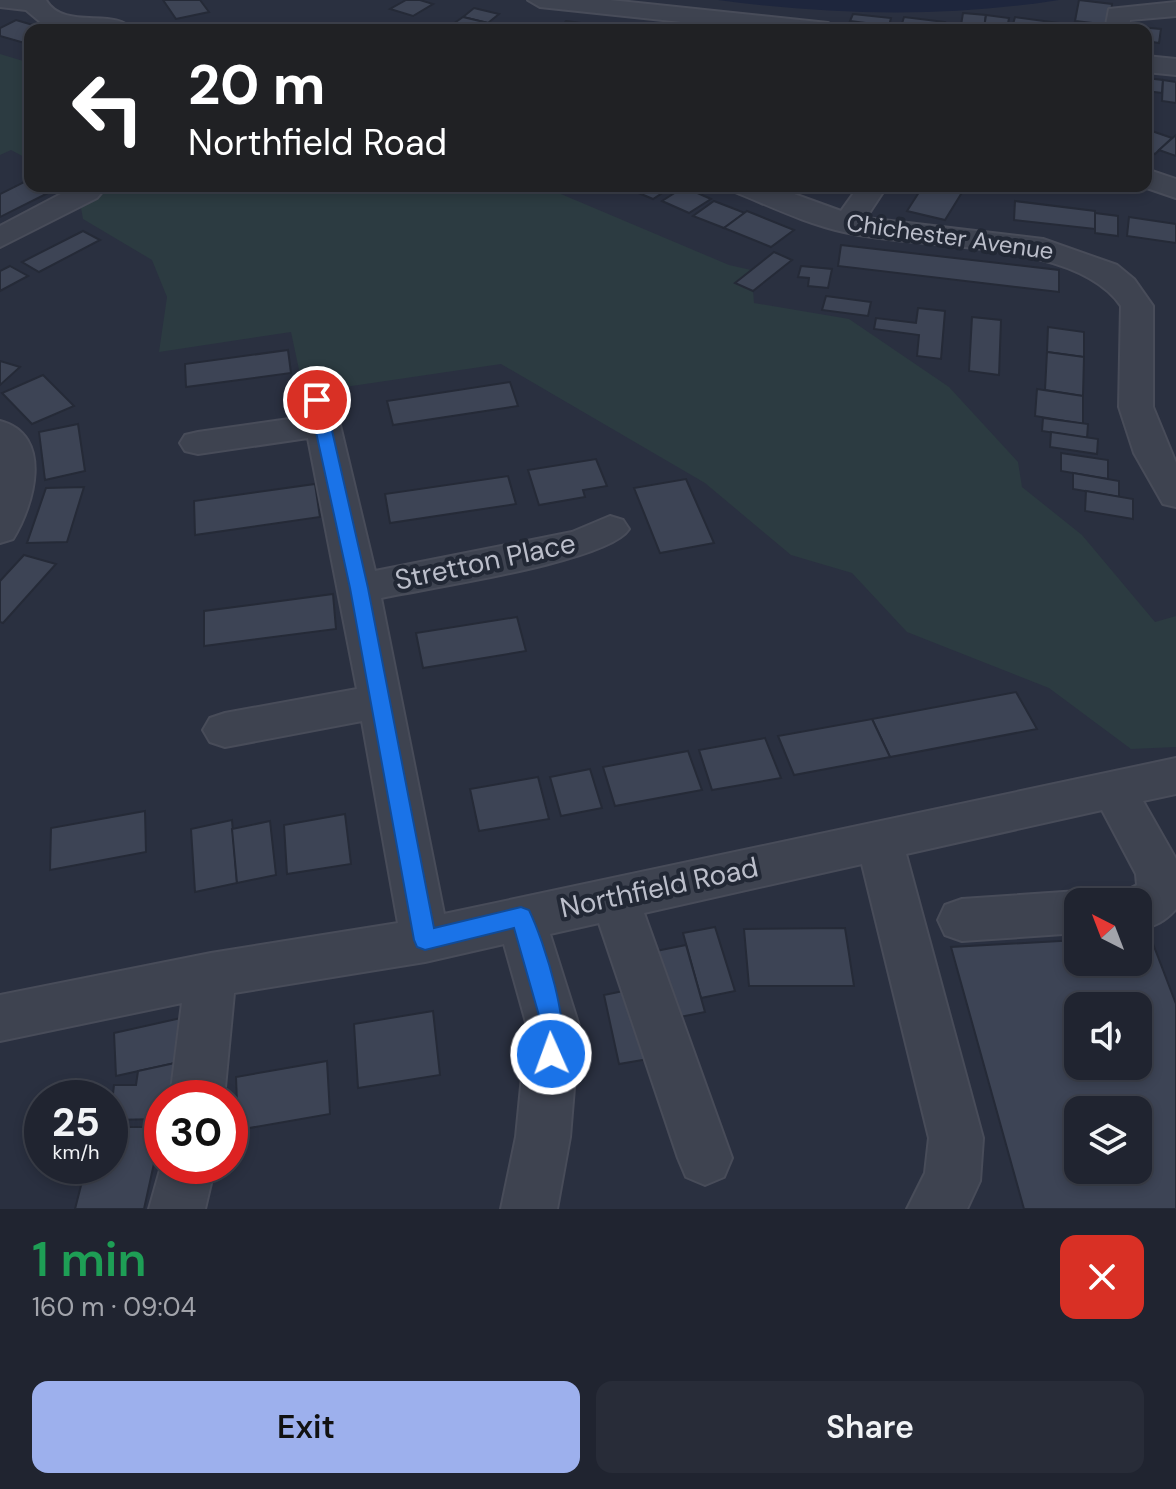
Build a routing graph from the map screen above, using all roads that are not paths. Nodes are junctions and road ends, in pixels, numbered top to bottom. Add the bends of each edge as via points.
1 (1, 0) edge
2 (41, 2) edge
3 (536, 7) edge
4 (1176, 9) edge
5 (76, 24) edge
6 (752, 24) edge
7 (1117, 24) edge
8 (1152, 65) edge
9 (1176, 67) edge
10 (1152, 180) edge
11 (1176, 189) edge
12 (87, 192) dead end
13 (761, 192) edge
14 (869, 192) edge
15 (847, 224) junction
16 (0, 238) edge
17 (0, 432) edge
18 (198, 443) dead end
19 (1176, 495) edge
20 (610, 529) dead end
21 (0, 530) edge
22 (359, 588) junction
23 (381, 701) junction
24 (225, 730) dead end
25 (1176, 776) edge
26 (1113, 789) junction
27 (879, 839) junction
28 (614, 897) junction
29 (1152, 902) edge
30 (1064, 913) edge
31 (521, 917) junction
32 (962, 920) dead end
33 (425, 940) junction
34 (211, 975) junction
35 (0, 1018) edge
36 (199, 1080) edge
37 (705, 1158) dead end
38 (183, 1184) edge
39 (177, 1209) edge
40 (529, 1209) edge
41 (935, 1209) edge

1 - 2 street
2 - 5 street via 38,10 54,21
3 - 6 street
4 - 7 street via 1118,14
8 - 9 street
10 - 11 street
12 - 16 street
13 - 15 street, Chichester Avenue
14 - 15 street
15 - 19 street, Chichester Avenue via 1043,248 1106,272 1123,286 1137,306 1136,407 1152,453
17 - 21 street via 17,463 19,482
18 - 22 street, Stretton Place via 320,412
20 - 22 street, Stretton Place via 582,543
22 - 23 street, Stretton Place
23 - 24 street
23 - 33 street, Stretton Place
25 - 26 street, Northfield Road
26 - 27 street, Northfield Road
26 - 29 street via 1159,872 1162,891
27 - 28 street, Northfield Road
27 - 41 street via 956,1138 952,1181
28 - 31 street, Northfield Road
28 - 37 street
30 - 32 street
31 - 33 street, Northfield Road
31 - 40 street via 553,1026 543,1137
33 - 34 street, Northfield Road
34 - 35 street, Northfield Road
34 - 36 street
38 - 39 street

